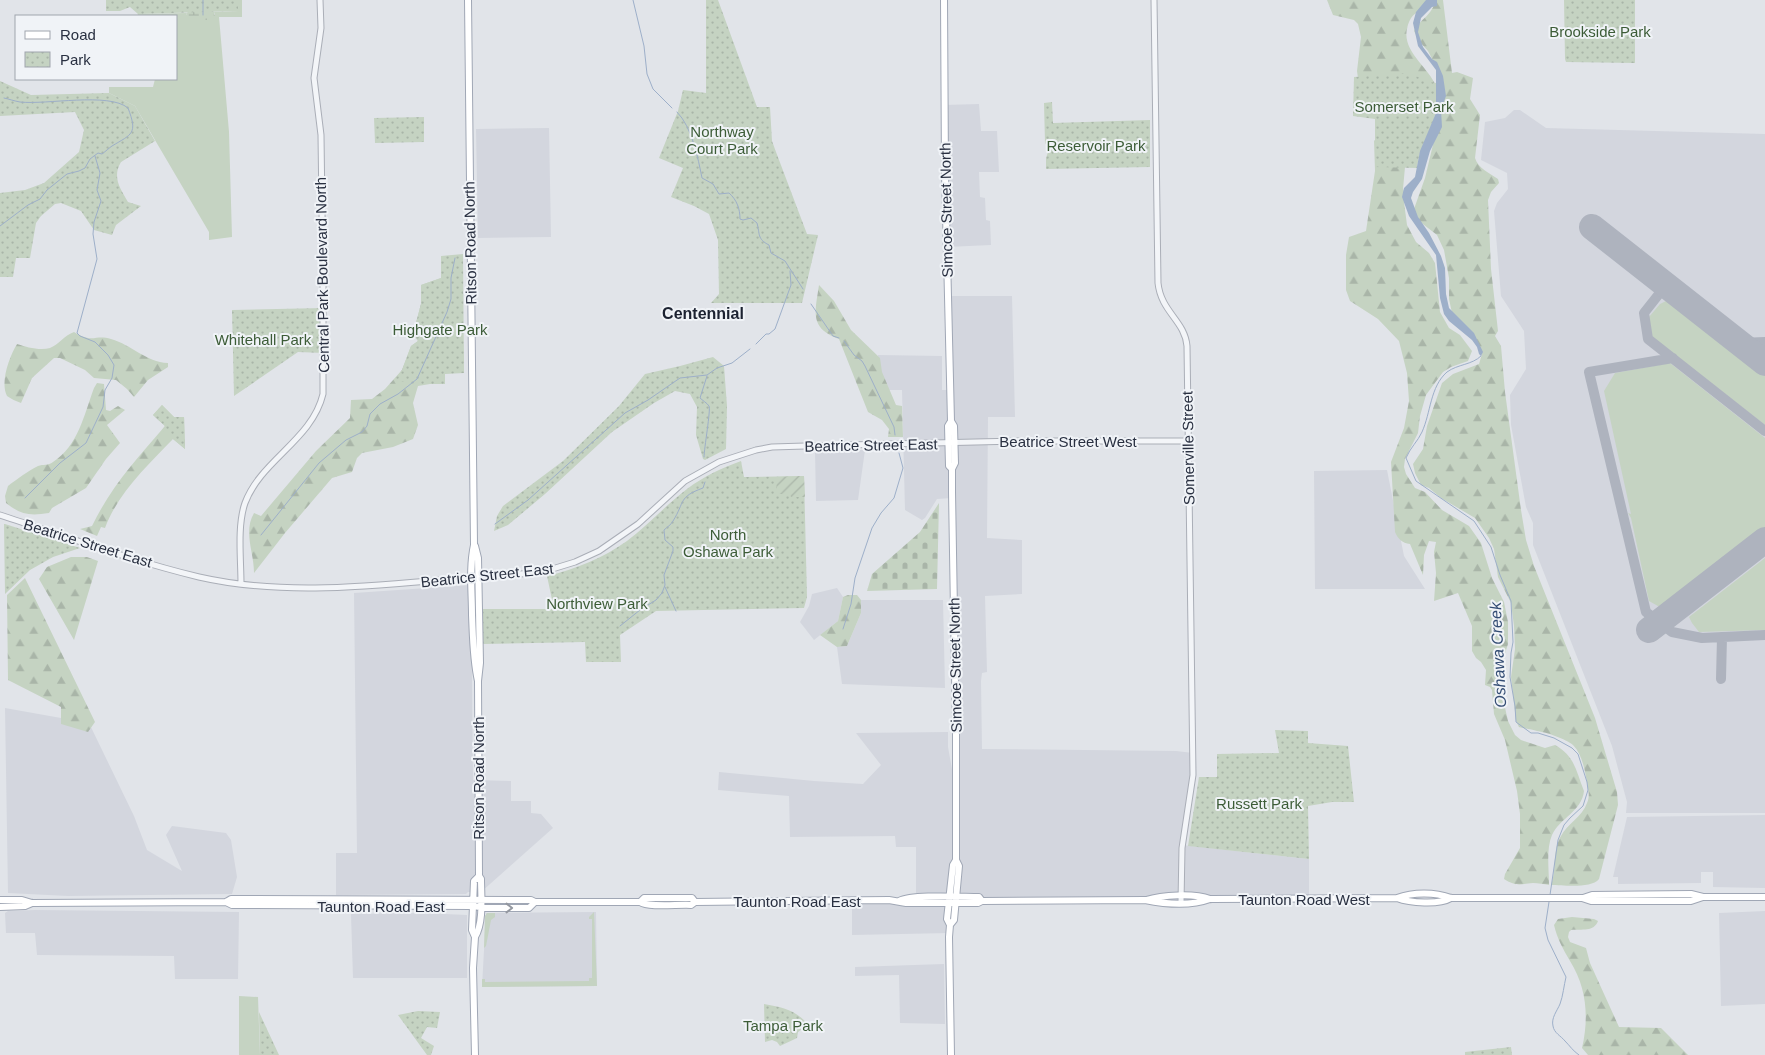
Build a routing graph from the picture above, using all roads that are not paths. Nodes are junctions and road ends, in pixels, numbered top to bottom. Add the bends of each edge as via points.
1 (320, 0) edge
2 (468, 0) edge
3 (944, 0) edge
4 (1154, 0) edge
5 (1188, 441) junction
6 (951, 443) junction
7 (0, 515) edge
8 (475, 577) junction
9 (241, 584) junction
10 (1765, 897) edge
11 (1181, 899) junction
12 (0, 900) edge
13 (953, 900) junction
14 (32, 903) junction
15 (477, 903) junction
16 (0, 907) edge
17 (475, 1055) edge
18 (951, 1055) edge

1 - 9 street, Central Park Boulevard North via 314,78 321,135 323,394 311,423 247,497 241,520
2 - 8 main road, Ritson Road North via 474,545 471,558
3 - 6 main road, Simcoe Street North via 945,175 951,421 954,426
4 - 5 street, Somerville Street via 1158,283 1163,304 1181,328 1186,342
5 - 6 street, Beatrice Street West
5 - 11 street, Somerville Street via 1193,775 1182,848
6 - 8 street, Beatrice Street East via 756,450 719,462 685,481 622,536 575,562 531,573
6 - 13 main road, Simcoe Street North via 954,463 956,732
7 - 9 street, Beatrice Street East via 159,566
8 - 9 street, Beatrice Street East via 328,588
8 - 15 main road, Ritson Road North via 474,663 478,681 481,879
10 - 11 main road, Taunton Road West via 1592,895 1582,898 1451,898 1445,902 1406,902 1397,898 1210,899 1203,896
11 - 13 main road, Taunton Road West via 1158,902 978,903
12 - 14 main road, Taunton Road East
13 - 15 main road, Taunton Road East via 658,905 531,900
13 - 18 main road, Simcoe Street North via 954,920 950,924 949,948
14 - 15 main road, Taunton Road East via 226,902 248,899
14 - 16 main road, Taunton Road East
15 - 17 main road, Ritson Road North via 472,930 475,937

